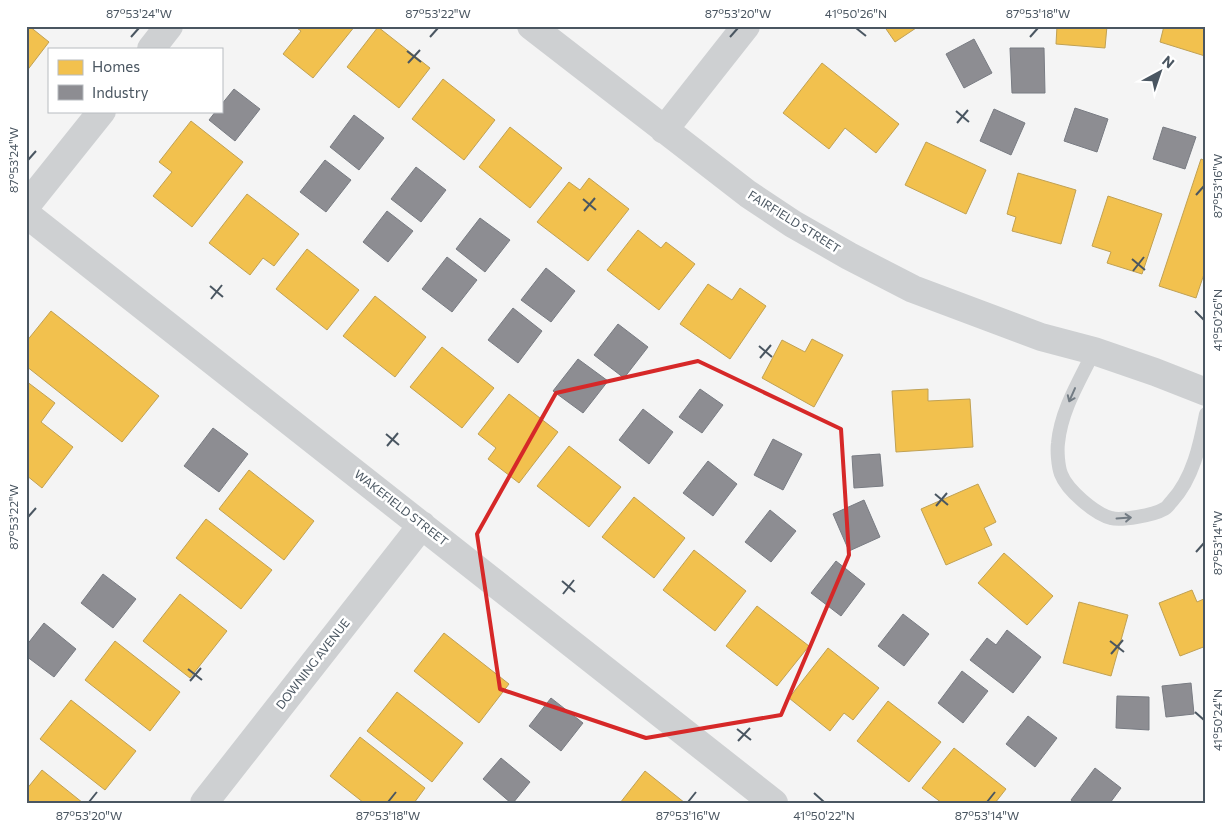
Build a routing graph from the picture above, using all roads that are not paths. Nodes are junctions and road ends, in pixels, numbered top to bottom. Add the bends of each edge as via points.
1 (170, 26) edge
2 (531, 26) edge
3 (746, 26) edge
4 (153, 48) edge
5 (101, 112) edge
6 (664, 130) junction
7 (26, 206) edge
8 (26, 214) edge
9 (1094, 351) junction
10 (1206, 392) edge
11 (1206, 414) edge
12 (422, 525) junction
13 (204, 803) edge
14 (774, 803) edge

1 - 4 street
2 - 6 street, FAIRFIELD STREET
3 - 6 street
5 - 7 street
6 - 9 street, FAIRFIELD STREET via 793,224 913,289 1041,337
8 - 12 street, WAKEFIELD STREET
9 - 10 street, FAIRFIELD STREET
9 -> 11 lane via 1072,394 1058,444 1061,473 1072,491 1090,507 1112,518 1141,516 1164,509 1183,489 1193,465
12 - 13 street, DOWNING AVENUE
12 - 14 street, WAKEFIELD STREET

